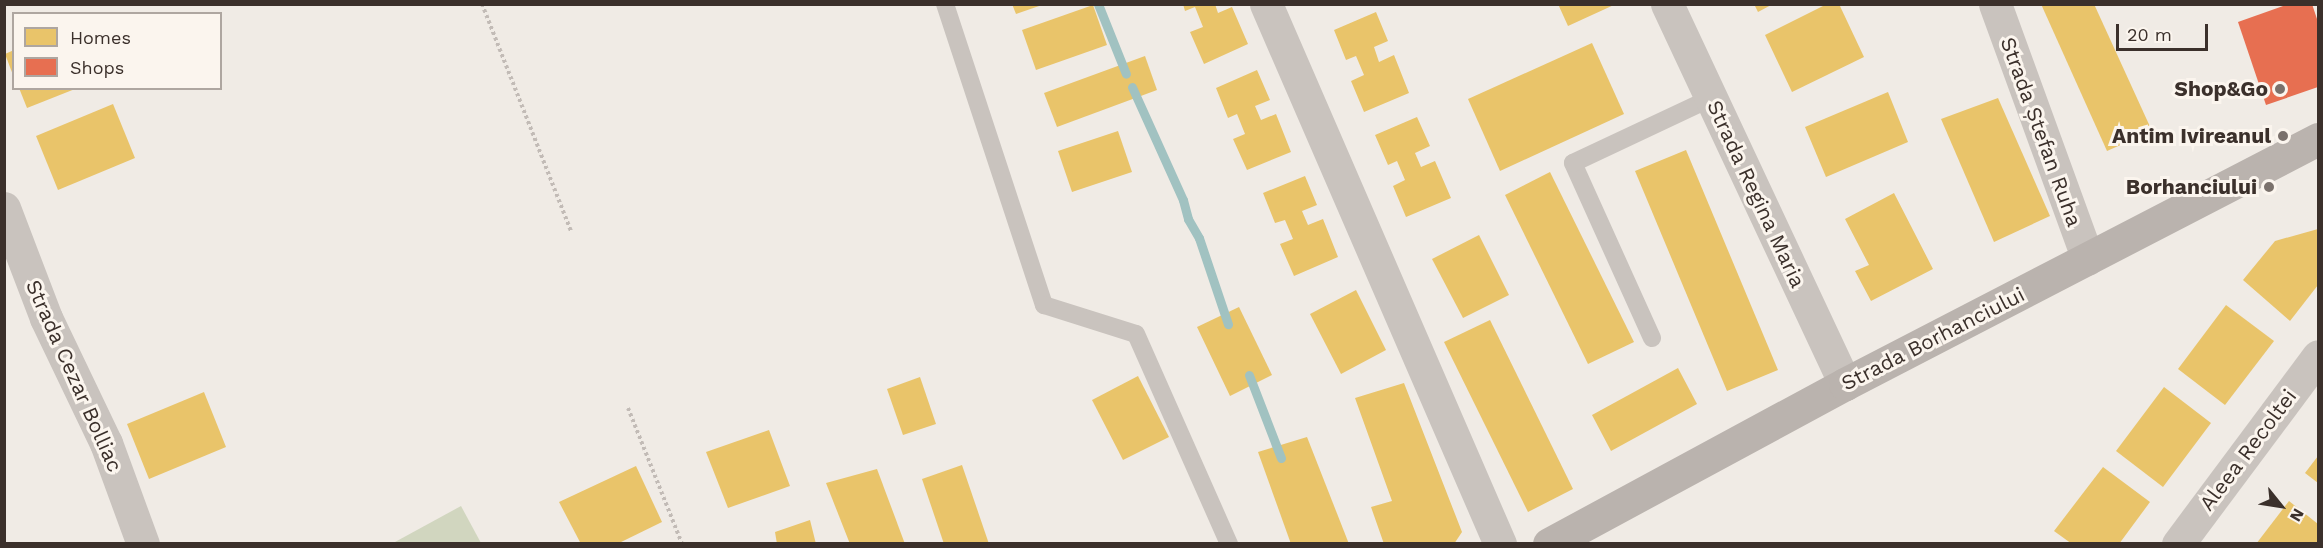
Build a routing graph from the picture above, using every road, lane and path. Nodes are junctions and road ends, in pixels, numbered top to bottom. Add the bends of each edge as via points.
1 (482, 4) edge
2 (945, 4) edge
3 (1266, 4) edge
4 (1667, 4) edge
5 (1995, 4) edge
6 (1711, 98) junction
7 (2319, 139) edge
8 (4, 208) edge
9 (571, 231) dead end
10 (2088, 259) junction
11 (1652, 338) dead end
12 (2319, 356) edge
13 (1845, 384) junction
14 (628, 408) dead end
15 (143, 543) edge
16 (682, 543) edge
17 (1229, 543) edge
18 (1500, 543) edge
19 (1550, 543) edge
20 (2178, 543) edge

1 - 9 path
2 - 17 lane via 1044,305 1136,334
3 - 18 street
4 - 6 street, Strada Regina Maria
5 - 10 street, Strada Ștefan Ruha
6 - 11 lane via 1573,163
6 - 13 street, Strada Regina Maria
7 - 10 main road, Strada Borhanciului
8 - 15 street, Strada Cezar Bolliac via 46,318 106,443
10 - 13 main road, Strada Borhanciului
12 - 20 street, Aleea Recoltei
13 - 19 main road, Strada Borhanciului
14 - 16 path

